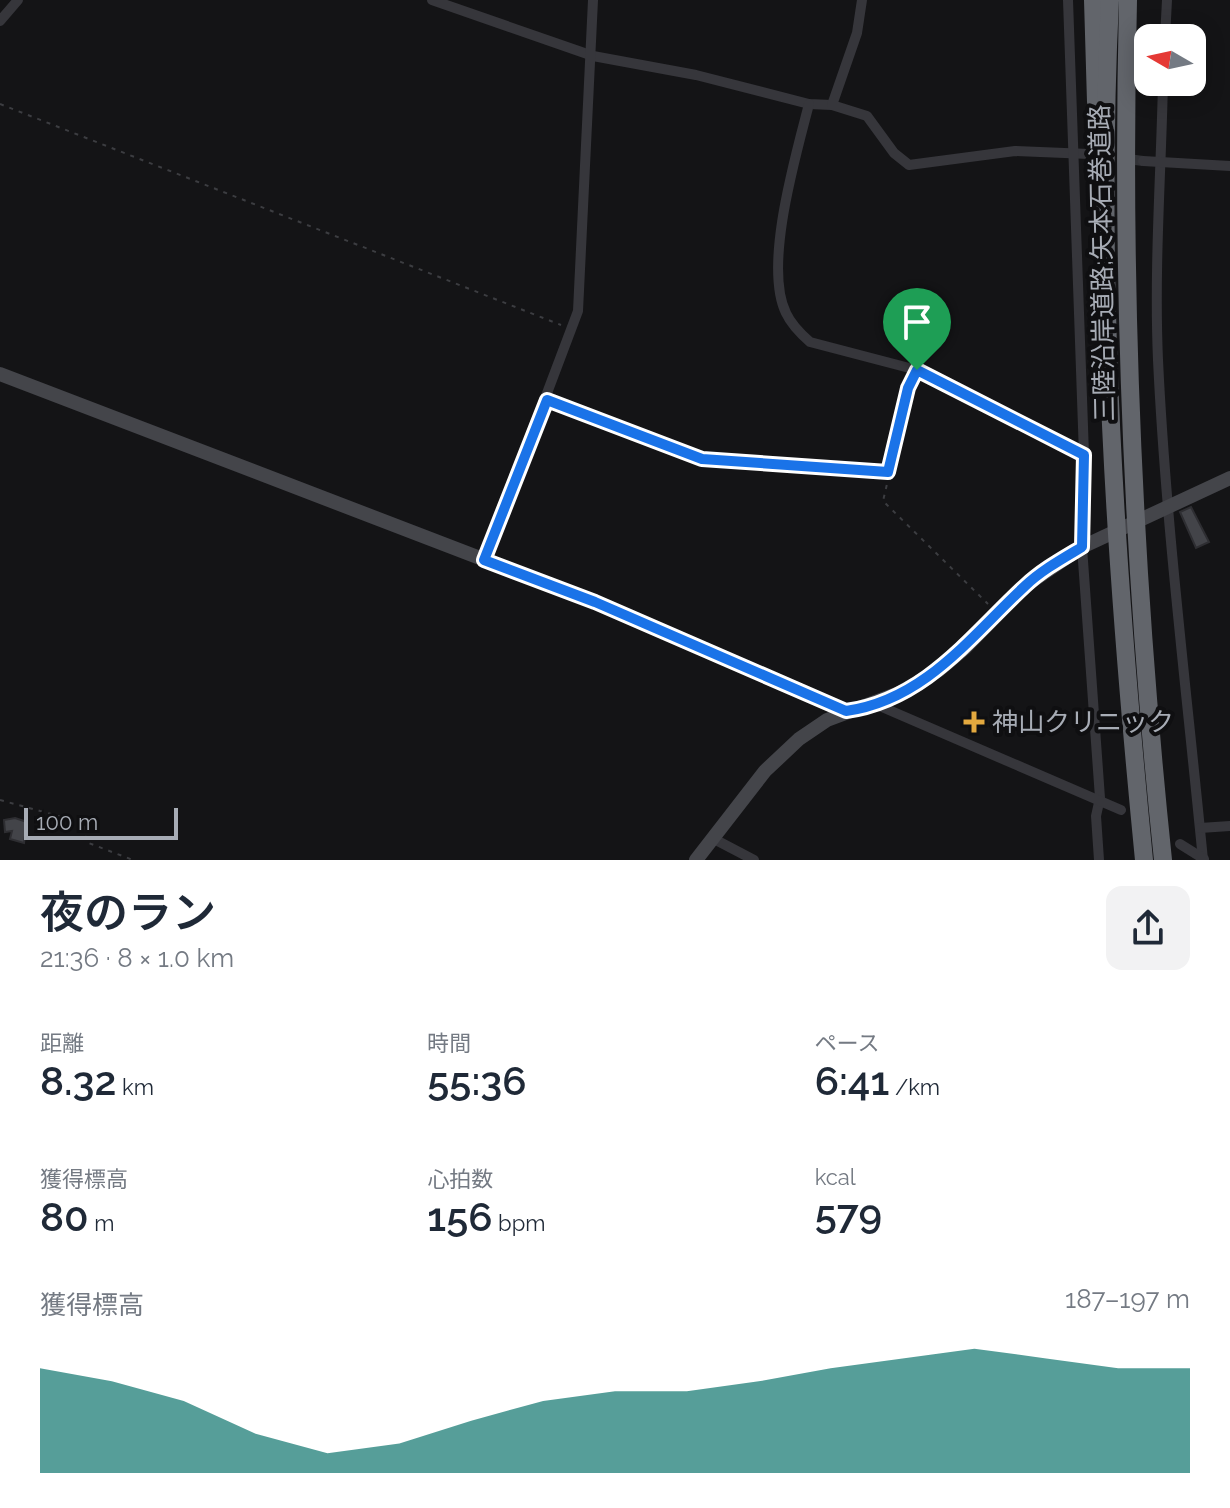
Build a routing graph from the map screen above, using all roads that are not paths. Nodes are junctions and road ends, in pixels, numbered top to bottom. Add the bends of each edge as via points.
1 (18, 0) edge
2 (432, 0) edge
3 (593, 0) edge
4 (862, 0) edge
5 (1068, 0) edge
6 (1093, 0) edge
7 (1110, 0) edge
8 (1128, 0) edge
9 (1167, 0) edge
10 (0, 21) edge
11 (1166, 24) edge
12 (593, 56) junction
13 (1163, 96) edge
14 (809, 104) junction
15 (832, 105) junction
16 (1074, 152) junction
17 (1089, 154) tunnel mouth
18 (1143, 161) tunnel mouth
19 (1161, 162) junction
20 (1230, 166) edge
21 (1109, 325) junction
22 (0, 374) edge
23 (1084, 455) junction
24 (1230, 478) edge
25 (1168, 507) junction
26 (1082, 547) junction
27 (1127, 547) junction
28 (484, 560) junction
29 (875, 704) junction
30 (846, 711) junction
31 (1100, 798) junction
32 (1121, 810) dead end
33 (1230, 826) edge
34 (1200, 828) junction
35 (714, 839) junction
36 (1180, 844) dead end
37 (1204, 859) edge
38 (696, 860) edge
39 (754, 860) edge
40 (1099, 860) edge
41 (1144, 860) edge
42 (1163, 860) edge

1 - 10 street
2 - 12 street
3 - 12 street
4 - 15 street via 857,33
5 - 16 street
6 - 21 highway
7 - 21 highway, 三陸沿岸道路;矢本石巻道路
8 - 27 highway, 三陸沿岸道路;矢本石巻道路 via 1126,307 1134,506
9 - 11 street
12 - 14 street
12 - 28 street via 578,311
13 - 19 street
14 - 15 street
14 - 23 street via 780,243 786,313 810,342 917,370
15 - 16 street via 867,116 909,165 977,154
16 - 17 street
16 - 23 street
18 - 19 street
19 - 20 street
19 - 25 street via 1158,330
21 - 27 highway, 三陸沿岸道路;矢本石巻道路 via 1116,515
22 - 28 street
23 - 26 street
24 - 25 street
25 - 26 street
25 - 34 street
26 - 29 street via 1034,578 939,670
26 - 31 street
27 - 41 highway, 三陸沿岸道路;矢本石巻道路
27 - 42 highway, 三陸沿岸道路;矢本石巻道路
28 - 30 street
29 - 30 street
29 - 31 street
30 - 35 street via 799,739 765,771
31 - 32 street
31 - 40 street
33 - 34 street
34 - 37 street
35 - 38 street
35 - 39 street
36 - 37 street

